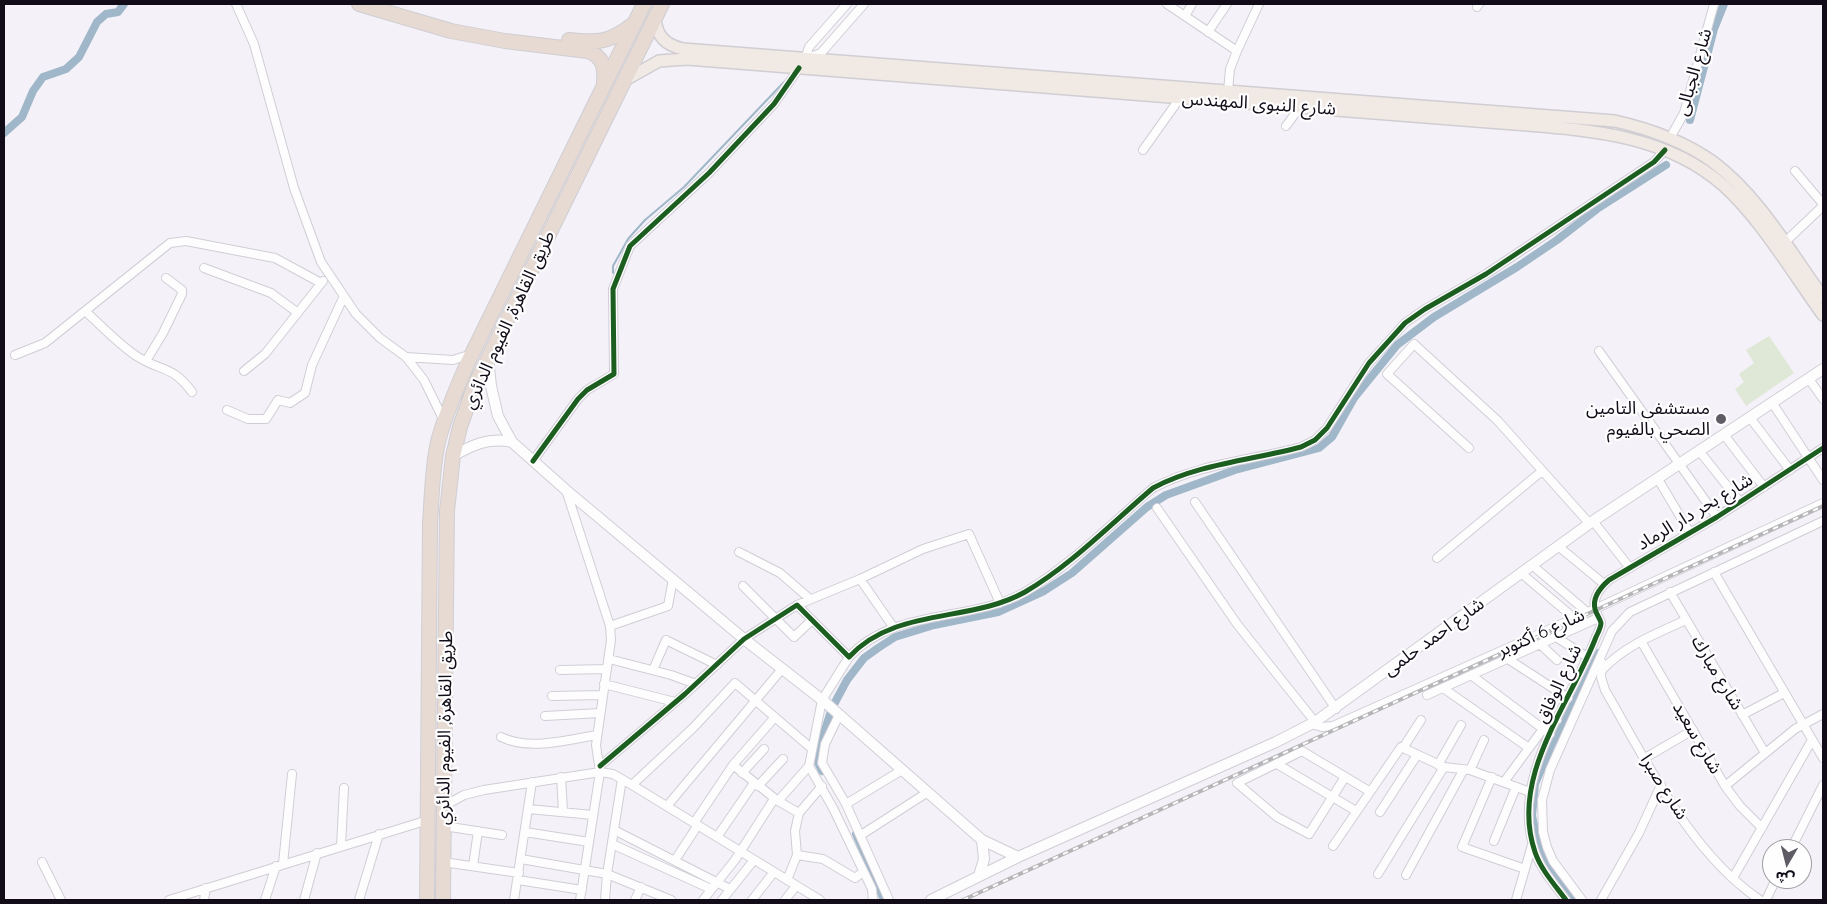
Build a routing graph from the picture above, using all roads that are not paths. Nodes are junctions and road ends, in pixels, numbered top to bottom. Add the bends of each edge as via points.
1 (236, 4) edge
2 (359, 4) edge
3 (388, 4) edge
4 (644, 4) edge
5 (662, 4) edge
6 (847, 4) edge
7 (864, 4) edge
8 (1167, 4) edge
9 (1192, 4) edge
10 (1227, 4) edge
11 (1259, 4) edge
12 (1714, 4) edge
13 (1185, 16) junction
14 (655, 19) junction
15 (635, 22) junction
16 (1208, 32) junction
17 (1237, 51) junction
18 (802, 63) junction
19 (965, 76) junction
20 (623, 81) junction
21 (604, 87) junction
22 (1228, 91) junction
23 (1180, 98) junction
24 (1300, 107) junction
25 (1514, 112) junction
26 (1495, 116) junction
27 (1514, 124) junction
28 (1286, 126) dead end
29 (1670, 138) junction
30 (1143, 150) dead end
31 (1665, 150) junction
32 (1795, 172) dead end
33 (552, 191) junction
34 (567, 198) junction
35 (1823, 205) edge
36 (1784, 243) junction
37 (204, 268) dead end
38 (329, 277) junction
39 (166, 278) dead end
40 (321, 283) junction
41 (1823, 297) edge
42 (343, 298) junction
43 (85, 311) junction
44 (298, 313) junction
45 (1823, 315) edge
46 (1599, 350) dead end
47 (472, 354) junction
48 (15, 355) dead end
49 (488, 356) junction
50 (406, 357) junction
51 (146, 361) junction
52 (1823, 370) edge
53 (244, 371) dead end
54 (1809, 379) junction
55 (192, 392) dead end
56 (1823, 399) edge
57 (1773, 404) junction
58 (227, 410) dead end
59 (1751, 419) junction
60 (444, 421) junction
61 (1725, 436) junction
62 (512, 442) junction
63 (1470, 448) dead end
64 (1823, 448) edge
65 (1700, 452) junction
66 (453, 456) junction
67 (1810, 457) junction
68 (533, 461) junction
69 (1679, 466) junction
70 (1790, 470) junction
71 (1542, 471) junction
72 (1658, 480) junction
73 (1823, 480) edge
74 (1764, 487) junction
75 (566, 490) junction
76 (1195, 502) dead end
77 (1740, 502) junction
78 (1823, 502) edge
79 (1157, 508) dead end
80 (1717, 517) junction
81 (1591, 522) junction
82 (1823, 522) edge
83 (1690, 533) junction
84 (1558, 546) junction
85 (739, 552) dead end
86 (1437, 558) dead end
87 (1532, 565) junction
88 (1630, 568) junction
89 (1714, 572) junction
90 (1521, 573) junction
91 (673, 579) junction
92 (860, 580) junction
93 (1604, 584) junction
94 (743, 586) dead end
95 (1670, 592) junction
96 (810, 599) junction
97 (1000, 603) junction
98 (797, 605) junction
99 (1591, 610) junction
100 (775, 617) junction
101 (1574, 618) junction
102 (1598, 618) junction
103 (1686, 620) junction
104 (811, 621) junction
105 (610, 626) junction
106 (894, 628) junction
107 (1556, 637) junction
108 (744, 639) junction
109 (1596, 639) junction
110 (1641, 641) junction
111 (430, 643) junction
112 (445, 644) junction
113 (1540, 644) junction
114 (1608, 644) junction
115 (1604, 654) junction
116 (849, 657) junction
117 (1587, 657) junction
118 (608, 659) junction
119 (1508, 659) junction
120 (1558, 660) dead end
121 (717, 665) junction
122 (607, 669) junction
123 (782, 669) junction
124 (560, 670) dead end
125 (653, 670) junction
126 (1601, 671) junction
127 (1471, 675) junction
128 (604, 684) junction
129 (696, 684) junction
130 (1443, 688) junction
131 (1784, 693) junction
132 (603, 695) junction
133 (552, 696) dead end
134 (1427, 696) dead end
135 (1568, 698) junction
136 (755, 700) junction
137 (675, 702) junction
138 (824, 702) junction
139 (1336, 709) junction
140 (600, 713) junction
141 (837, 713) junction
142 (1823, 714) edge
143 (1742, 715) junction
144 (545, 716) dead end
145 (774, 717) junction
146 (1422, 720) dead end
147 (1557, 720) junction
148 (1313, 723) junction
149 (1802, 724) junction
150 (1461, 725) dead end
151 (1543, 729) junction
152 (1693, 730) junction
153 (1550, 734) junction
154 (597, 735) junction
155 (501, 737) dead end
156 (1484, 740) dead end
157 (1812, 740) junction
158 (811, 748) junction
159 (1403, 748) junction
160 (1529, 748) junction
161 (764, 749) dead end
162 (1765, 753) junction
163 (1416, 755) junction
164 (783, 758) dead end
165 (1645, 758) junction
166 (1823, 758) edge
167 (1278, 764) junction
168 (733, 765) junction
169 (809, 766) junction
170 (1441, 766) junction
171 (600, 769) junction
172 (902, 770) junction
173 (1467, 770) junction
174 (742, 773) junction
175 (292, 774) dead end
176 (561, 777) junction
177 (1345, 777) junction
178 (1492, 777) junction
179 (622, 779) junction
180 (532, 782) junction
181 (1504, 782) junction
182 (756, 784) junction
183 (632, 785) junction
184 (1661, 785) junction
185 (1823, 785) edge
186 (822, 786) junction
187 (1726, 786) junction
188 (1516, 787) junction
189 (344, 788) dead end
190 (928, 792) junction
191 (1369, 792) junction
192 (1530, 792) junction
193 (1332, 797) junction
194 (776, 800) junction
195 (846, 804) junction
196 (444, 806) junction
197 (667, 806) junction
198 (528, 809) junction
199 (564, 811) junction
200 (1356, 811) junction
201 (1380, 812) dead end
202 (799, 813) junction
203 (593, 815) junction
204 (428, 820) junction
205 (696, 824) junction
206 (444, 826) junction
207 (1762, 828) junction
208 (614, 830) junction
209 (478, 831) junction
210 (525, 832) junction
211 (379, 834) junction
212 (502, 835) dead end
213 (861, 835) junction
214 (717, 837) junction
215 (1796, 839) edge
216 (982, 840) junction
217 (1494, 841) dead end
218 (589, 842) junction
219 (1533, 843) junction
220 (612, 844) junction
221 (341, 846) junction
222 (1333, 846) dead end
223 (740, 852) junction
224 (317, 853) junction
225 (797, 855) junction
226 (1018, 857) junction
227 (521, 859) junction
228 (675, 860) junction
229 (754, 860) junction
230 (42, 862) dead end
231 (444, 862) junction
232 (279, 865) junction
233 (473, 866) junction
234 (585, 869) junction
235 (1525, 869) junction
236 (774, 872) junction
237 (864, 872) junction
238 (607, 874) junction
239 (1378, 874) dead end
240 (1406, 875) dead end
241 (518, 876) junction
242 (978, 876) junction
243 (1733, 878) junction
244 (787, 880) junction
245 (717, 881) junction
246 (796, 886) junction
247 (641, 887) junction
248 (206, 888) junction
249 (711, 889) junction
250 (730, 889) junction
251 (582, 890) junction
252 (1750, 897) edge
253 (61, 900) edge
254 (169, 900) edge
255 (204, 900) edge
256 (264, 900) edge
257 (304, 900) edge
258 (359, 900) edge
259 (427, 900) edge
260 (443, 900) edge
261 (514, 900) edge
262 (580, 900) edge
263 (605, 900) edge
264 (635, 900) edge
265 (671, 900) edge
266 (702, 900) edge
267 (722, 900) edge
268 (752, 900) edge
269 (785, 900) edge
270 (817, 900) edge
271 (873, 900) edge
272 (889, 900) edge
273 (931, 900) edge
274 (1516, 900) edge
275 (1566, 900) edge
276 (1582, 900) edge
277 (1601, 900) edge
278 (1760, 900) edge

1 - 38 street via 254,44 294,188
2 - 21 highway via 425,25 476,36 588,51 602,62
3 - 15 highway via 478,28 577,41 612,39
4 - 15 highway, طريق القاهرة, الفيوم الدائري
5 - 14 highway, طريق القاهرة, الفيوم الدائري
6 - 18 street via 809,47
7 - 18 street via 824,50
8 - 13 street
9 - 13 street
10 - 16 street
11 - 17 street
12 - 29 street, شارع الجبالى via 1684,113
13 - 16 street
14 - 18 main road, شارع النبوى المهندس via 658,34 675,47
14 - 20 highway, طريق القاهرة, الفيوم الدائري
15 - 21 highway, طريق القاهرة, الفيوم الدائري
16 - 17 street
17 - 22 street via 1230,69
18 - 19 main road, شارع النبوى المهندس
18 - 20 main road, شارع النبوى المهندس via 672,59 648,66
18 - 68 street via 774,104 709,173 630,246 613,289 614,374 587,390
19 - 22 main road, شارع النبوى المهندس
19 - 23 main road, شارع النبوى المهندس
20 - 34 highway, طريق القاهرة, الفيوم الدائري
21 - 33 highway, طريق القاهرة, الفيوم الدائري
22 - 26 main road, شارع النبوى المهندس
23 - 24 main road, شارع النبوى المهندس
23 - 30 street
24 - 26 main road, شارع النبوى المهندس
24 - 28 street
25 - 26 main road, شارع النبوى المهندس
25 - 27 main road
25 - 29 main road, شارع النبوى المهندس via 1615,120
26 - 27 main road, شارع النبوى المهندس
27 - 31 main road, شارع النبوى المهندس via 1610,134
29 - 36 main road, شارع النبوى المهندس via 1705,157 1725,173 1758,208
31 - 45 main road, شارع النبوى المهندس via 1710,174 1733,195 1752,216
31 - 97 street via 1643,170 1486,274 1405,323 1369,363 1337,414 1315,440 1294,449 1166,481 1153,488 1043,579 1025,592
32 - 35 street
33 - 34 highway
33 - 47 highway, طريق القاهرة, الفيوم الدائري
34 - 49 highway, طريق القاهرة, الفيوم الدائري
35 - 36 street
36 - 41 main road, شارع النبوى المهندس
37 - 44 street via 271,293
38 - 40 street
38 - 42 street
39 - 51 street via 182,290 182,294
40 - 43 street via 276,258 177,241 162,248
40 - 44 street
42 - 50 street via 380,338
42 - 58 street via 312,364 305,393 290,403 278,400 266,419 248,419
43 - 48 street via 45,343
43 - 51 street via 108,334
44 - 53 street via 265,354
46 - 69 street
47 - 50 street via 444,360
47 - 60 highway, طريق القاهرة, الفيوم الدائري
49 - 62 main road via 498,416
49 - 66 highway, طريق القاهرة, الفيوم الدائري via 467,407
50 - 60 street via 427,385
51 - 55 street via 180,377
52 - 54 main road, شارع احمد حلمى
54 - 56 street
54 - 57 main road, شارع احمد حلمى
57 - 59 main road, شارع احمد حلمى
57 - 67 street
59 - 61 main road, شارع احمد حلمى
59 - 70 street
60 - 111 highway, طريق القاهرة, الفيوم الدائري via 433,476 430,523
61 - 65 main road, شارع احمد حلمى
61 - 74 street
62 - 66 main road via 484,441
62 - 68 main road
63 - 71 street via 1387,374 1414,344 1498,421
64 - 67 street, شارع بحر دار الرماد
65 - 69 main road, شارع احمد حلمى
65 - 77 street
66 - 112 highway, طريق القاهرة, الفيوم الدائري via 447,511
67 - 70 street, شارع بحر دار الرماد
67 - 73 street
68 - 75 main road
69 - 72 main road, شارع احمد حلمى
69 - 80 street
70 - 74 street, شارع بحر دار الرماد
71 - 81 street
71 - 86 street
72 - 81 main road, شارع احمد حلمى
72 - 83 street
74 - 77 street, شارع بحر دار الرماد
75 - 91 main road
75 - 105 street
76 - 139 street
77 - 80 street, شارع بحر دار الرماد
78 - 99 street, شارع 6 أكتوبر
79 - 148 street via 1238,624
80 - 83 street, شارع بحر دار الرماد
81 - 84 main road, شارع احمد حلمى
81 - 88 street
82 - 89 street, شارع الوفاق
83 - 88 street, شارع بحر دار الرماد
84 - 87 main road, شارع احمد حلمى
84 - 93 street
85 - 96 street via 780,573
87 - 90 main road, شارع احمد حلمى
87 - 99 street
88 - 93 street, شارع بحر دار الرماد
89 - 95 street, شارع الوفاق
89 - 131 street
90 - 101 street
90 - 139 main road, شارع احمد حلمى
91 - 105 street via 668,606
91 - 108 main road
92 - 96 street
92 - 97 street via 923,549 970,534
92 - 106 street
93 - 99 street
94 - 100 street
95 - 103 street, شارع مبارك
95 - 114 street, شارع الوفاق via 1630,612 1616,626
96 - 98 street
97 - 106 street via 942,614
98 - 100 street
98 - 104 street
99 - 101 street, شارع 6 أكتوبر
99 - 102 street
100 - 104 street via 794,637
100 - 108 street
101 - 148 street, شارع 6 أكتوبر via 1333,726 1322,727
102 - 107 street, شارع 6 أكتوبر
102 - 109 street, شارع الوفاق via 1600,626
103 - 110 street
103 - 143 street, شارع مبارك
104 - 116 street
105 - 118 street
106 - 116 street via 869,639
107 - 113 street, شارع 6 أكتوبر
107 - 117 street
108 - 121 street
108 - 123 main road
109 - 114 street
109 - 117 street, شارع الوفاق
110 - 126 street
110 - 152 street, شارع سعيد
111 - 112 highway
111 - 204 highway, طريق القاهرة, الفيوم الدائري
112 - 196 highway, طريق القاهرة, الفيوم الدائري
113 - 119 street, شارع 6 أكتوبر
113 - 120 street
114 - 115 street, شارع الوفاق
115 - 126 street, شارع صبرا
115 - 276 street, شارع الوفاق via 1550,770 1542,800 1547,847 1553,861
116 - 138 street
117 - 135 street, شارع الوفاق
118 - 122 street
118 - 125 street
119 - 127 street, شارع 6 أكتوبر
119 - 135 street
121 - 125 street via 666,640
121 - 129 street
122 - 124 street
122 - 128 street
123 - 136 street
123 - 138 main road
125 - 129 street
126 - 165 street, شارع صبرا via 1605,690
127 - 130 street, شارع 6 أكتوبر
127 - 151 street
128 - 132 street
128 - 137 street
129 - 137 street
130 - 134 street, شارع 6 أكتوبر
130 - 160 street
131 - 143 street
131 - 149 street
132 - 133 street
132 - 140 street
135 - 147 street, شارع الوفاق
136 - 145 street
136 - 183 street via 735,683
136 - 197 street
137 - 171 street
138 - 141 main road
138 - 158 street
139 - 148 main road, شارع احمد حلمى
140 - 144 street
140 - 154 street
141 - 172 main road
141 - 195 street via 825,744 822,763
142 - 149 street
143 - 162 street, شارع مبارك
145 - 158 street
145 - 168 street
146 - 159 street
147 - 151 street
147 - 153 street, شارع الوفاق
148 - 226 main road, شارع احمد حلمى
149 - 157 street
149 - 162 street
150 - 170 street
151 - 153 street
151 - 160 street
152 - 165 street
152 - 187 street, شارع سعيد
153 - 192 street, شارع الوفاق
154 - 155 street via 538,744 512,742
154 - 171 street
156 - 173 street
157 - 166 street
157 - 207 street
158 - 169 street
159 - 163 street
159 - 191 street via 1401,746
160 - 181 street
161 - 174 street
162 - 187 street
163 - 170 street
163 - 201 street
164 - 182 street
165 - 184 street, شارع صبرا
167 - 177 street via 1302,751
167 - 193 street
167 - 193 street via 1236,783 1277,817 1309,834
168 - 174 street
168 - 205 street
169 - 186 street
169 - 194 street
170 - 173 street
170 - 239 street
171 - 176 street
171 - 179 street
171 - 203 street
172 - 190 main road
172 - 195 street
173 - 178 street
173 - 240 street
174 - 182 street
175 - 232 street
176 - 180 street
176 - 199 street
177 - 191 street
177 - 193 street
178 - 181 street
178 - 235 street via 1462,847
179 - 183 street
179 - 208 street
180 - 196 street via 464,795
180 - 198 street
181 - 188 street
182 - 194 street
182 - 214 street
183 - 197 street
184 - 243 street, شارع صبرا via 1698,838
184 - 277 street via 1639,833
185 - 215 street
186 - 202 street
186 - 237 street
187 - 207 street, شارع سعيد
188 - 192 street
188 - 217 street
189 - 221 street
190 - 213 street
190 - 216 main road
191 - 200 street
192 - 219 street, شارع الوفاق via 1528,816
193 - 200 street
194 - 202 street
194 - 223 street
195 - 213 street
196 - 206 highway, طريق القاهرة, الفيوم الدائري
197 - 205 street
198 - 199 street
198 - 210 street
199 - 203 street
200 - 222 street
202 - 225 street via 795,831
203 - 218 street
204 - 211 street
204 - 259 highway, طريق القاهرة, الفيوم الدائري
205 - 214 street
205 - 228 street
206 - 209 street
206 - 231 highway, طريق القاهرة, الفيوم الدائري
207 - 243 street
208 - 220 street
208 - 228 street
209 - 212 street
209 - 233 street
210 - 218 street
210 - 227 street
211 - 221 street
211 - 258 street
213 - 272 street
214 - 223 street
216 - 226 main road
216 - 242 main road via 984,860
218 - 234 street
219 - 235 street
219 - 275 street, شارع الوفاق via 1540,862
220 - 238 street
220 - 249 street
221 - 224 street
223 - 229 street
223 - 245 street
224 - 232 street
224 - 257 street
225 - 237 street via 823,859 855,878
225 - 244 street
226 - 242 main road, شارع احمد حلمى
227 - 234 street
227 - 241 street
228 - 245 street
229 - 236 street
229 - 250 street
230 - 253 street
231 - 233 street
231 - 260 highway, طريق القاهرة, الفيوم الدائري
232 - 248 street
232 - 256 street
233 - 241 street
234 - 238 street
234 - 251 street
235 - 274 street
236 - 244 street
236 - 268 street
237 - 271 street
238 - 247 street
238 - 263 street
241 - 251 street
241 - 261 street
242 - 273 main road, شارع احمد حلمى
243 - 252 street, شارع صبرا
244 - 246 street
245 - 249 street
245 - 250 street
246 - 269 street
246 - 270 street
247 - 264 street
247 - 265 street
248 - 254 street
248 - 255 street
249 - 266 street
250 - 267 street
251 - 262 street
252 - 278 street, شارع صبرا

